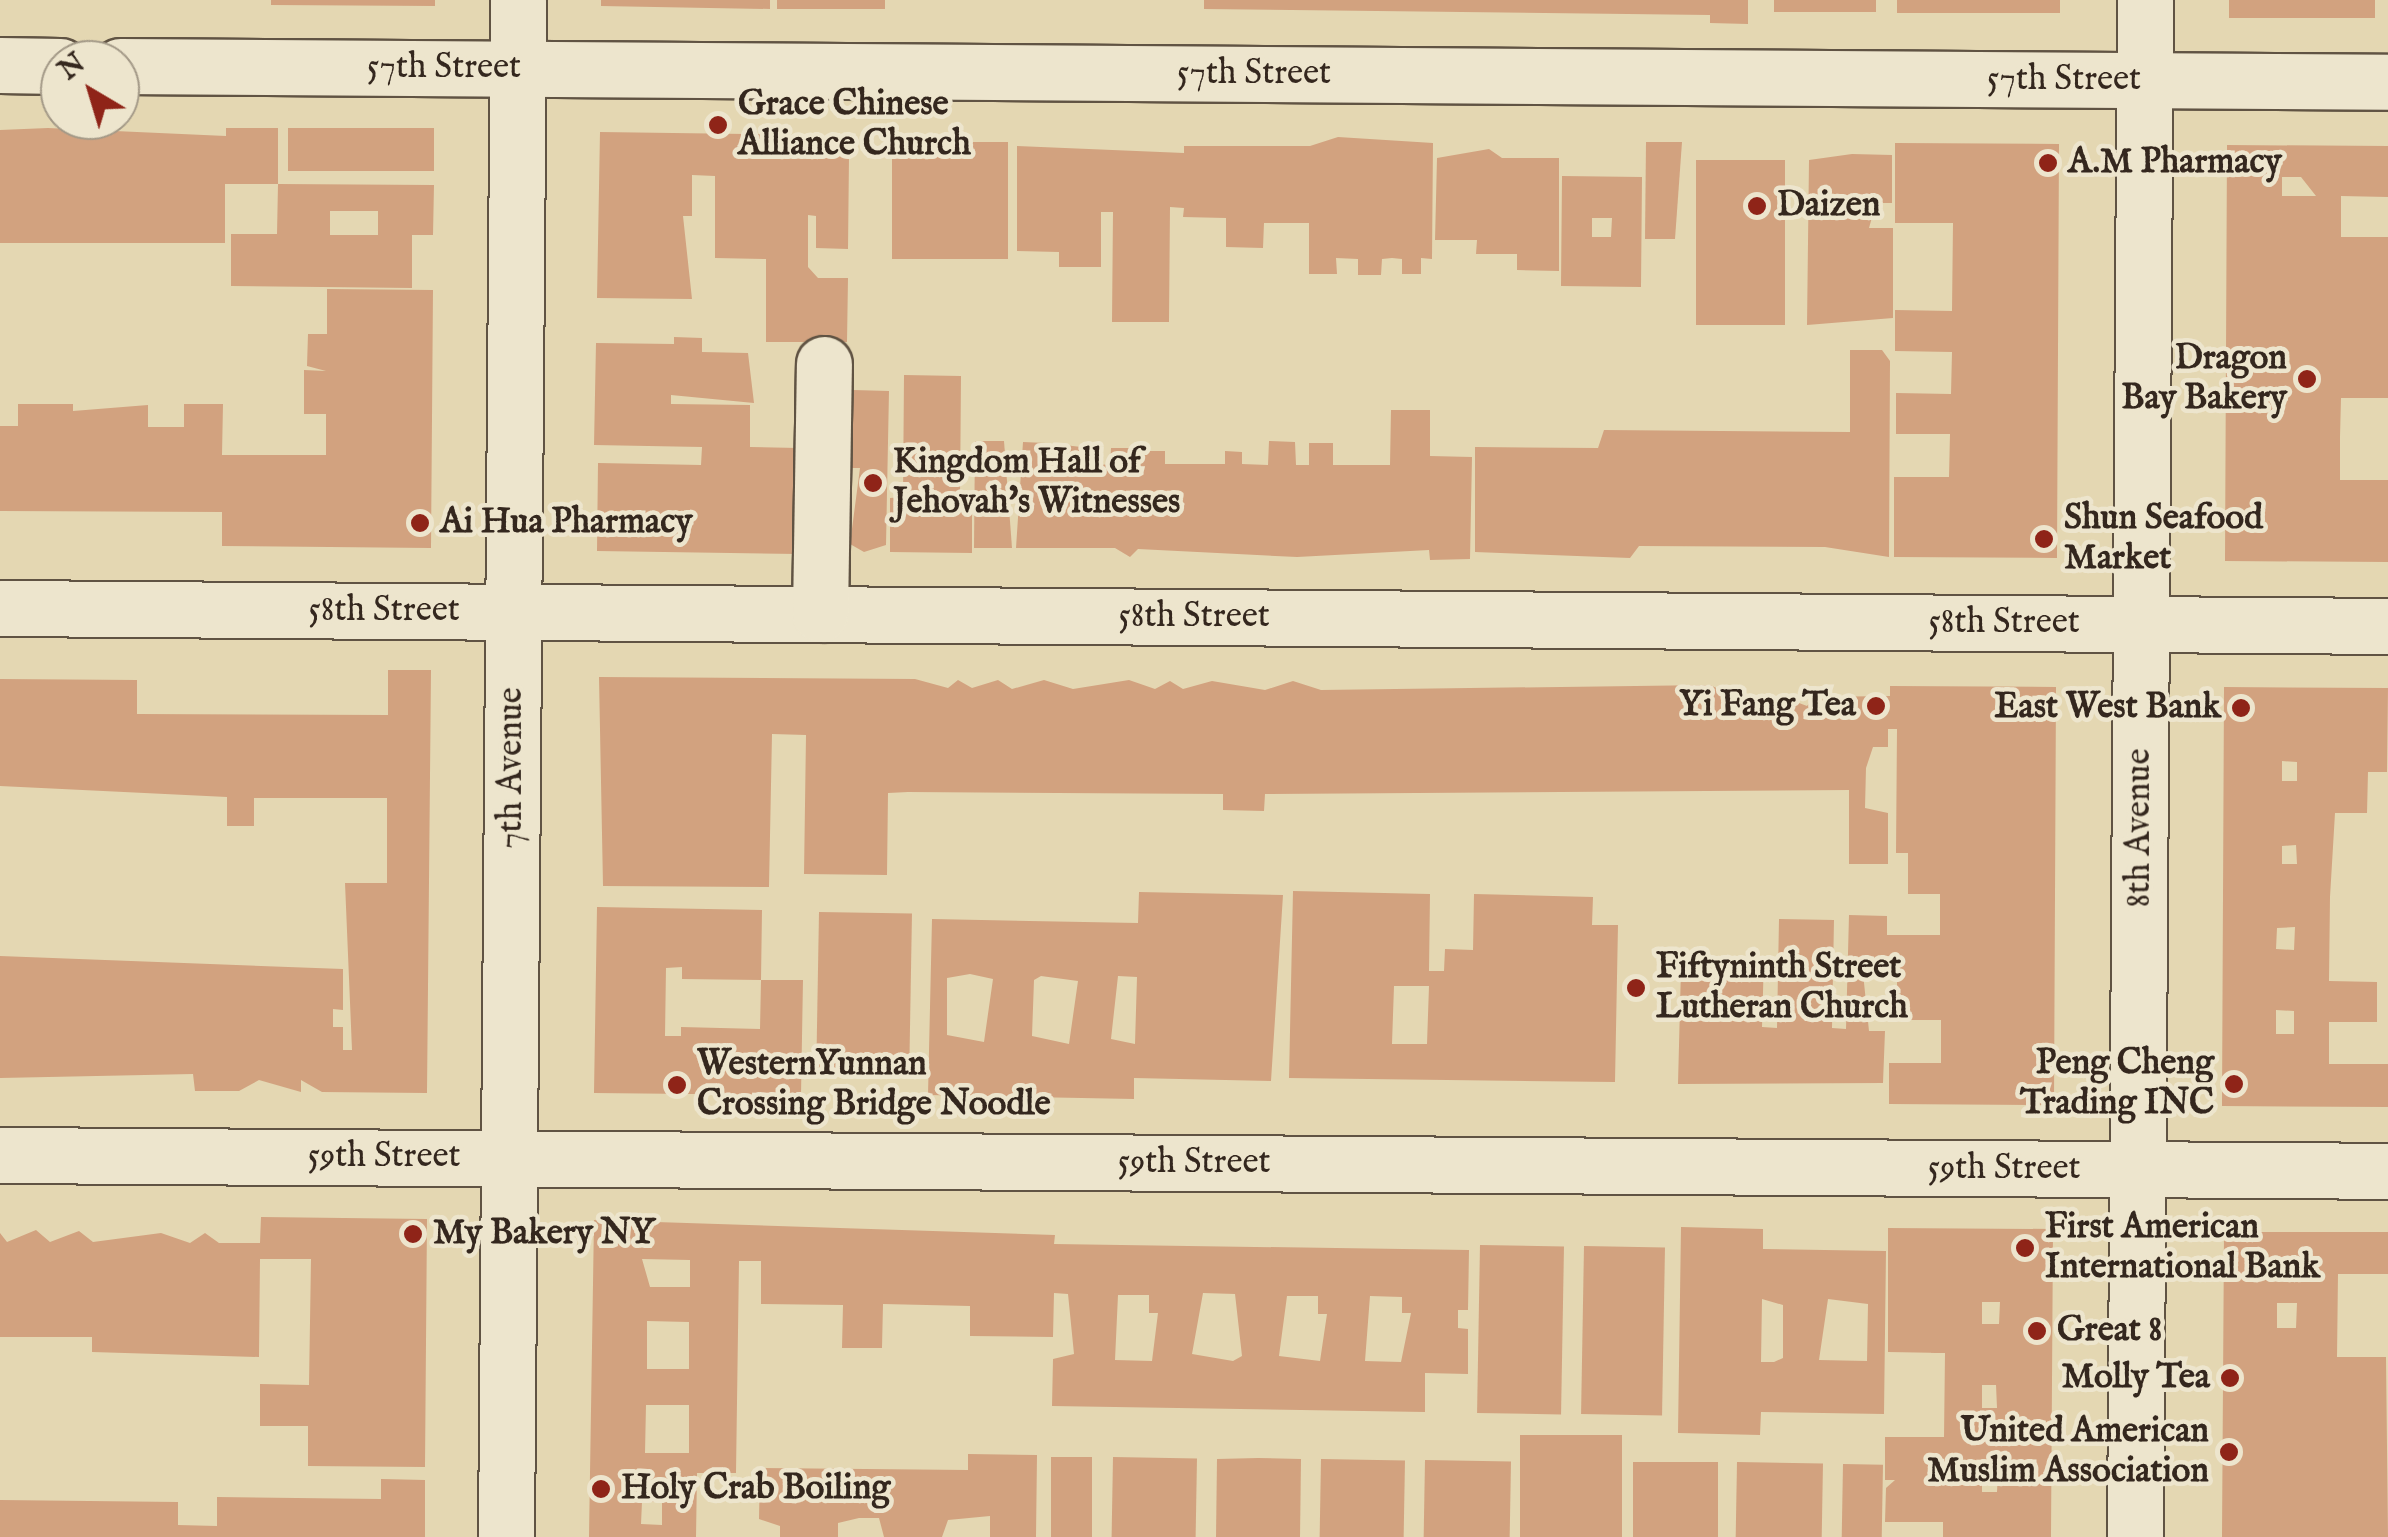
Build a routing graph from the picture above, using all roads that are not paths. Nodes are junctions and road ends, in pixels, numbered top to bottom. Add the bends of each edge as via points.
1 (518, 0) edge
2 (2145, 0) edge
3 (0, 65) edge
4 (40, 66) edge
5 (140, 66) edge
6 (517, 69) junction
7 (2144, 80) junction
8 (2388, 82) edge
9 (824, 364) dead end
10 (0, 608) edge
11 (513, 612) junction
12 (820, 614) junction
13 (2140, 624) junction
14 (2388, 626) edge
15 (0, 1154) edge
16 (509, 1158) junction
17 (2137, 1169) junction
18 (2388, 1171) edge
19 (506, 1537) edge
20 (2135, 1537) edge

1 - 6 street, 7th Avenue
2 - 7 street, 8th Avenue
3 - 4 street
5 - 6 street, 57th Street
6 - 7 street, 57th Street
6 - 11 street, 7th Avenue
7 - 8 street, 57th Street
7 - 13 street, 8th Avenue
9 - 12 street
10 - 11 street, 58th Street
11 - 12 street, 58th Street
11 - 16 street, 7th Avenue
12 - 13 street, 58th Street
13 - 14 street, 58th Street
13 - 17 street, 8th Avenue
15 - 16 street, 59th Street
16 - 17 street, 59th Street
16 - 19 street, 7th Avenue
17 - 18 street, 59th Street
17 - 20 street, 8th Avenue

